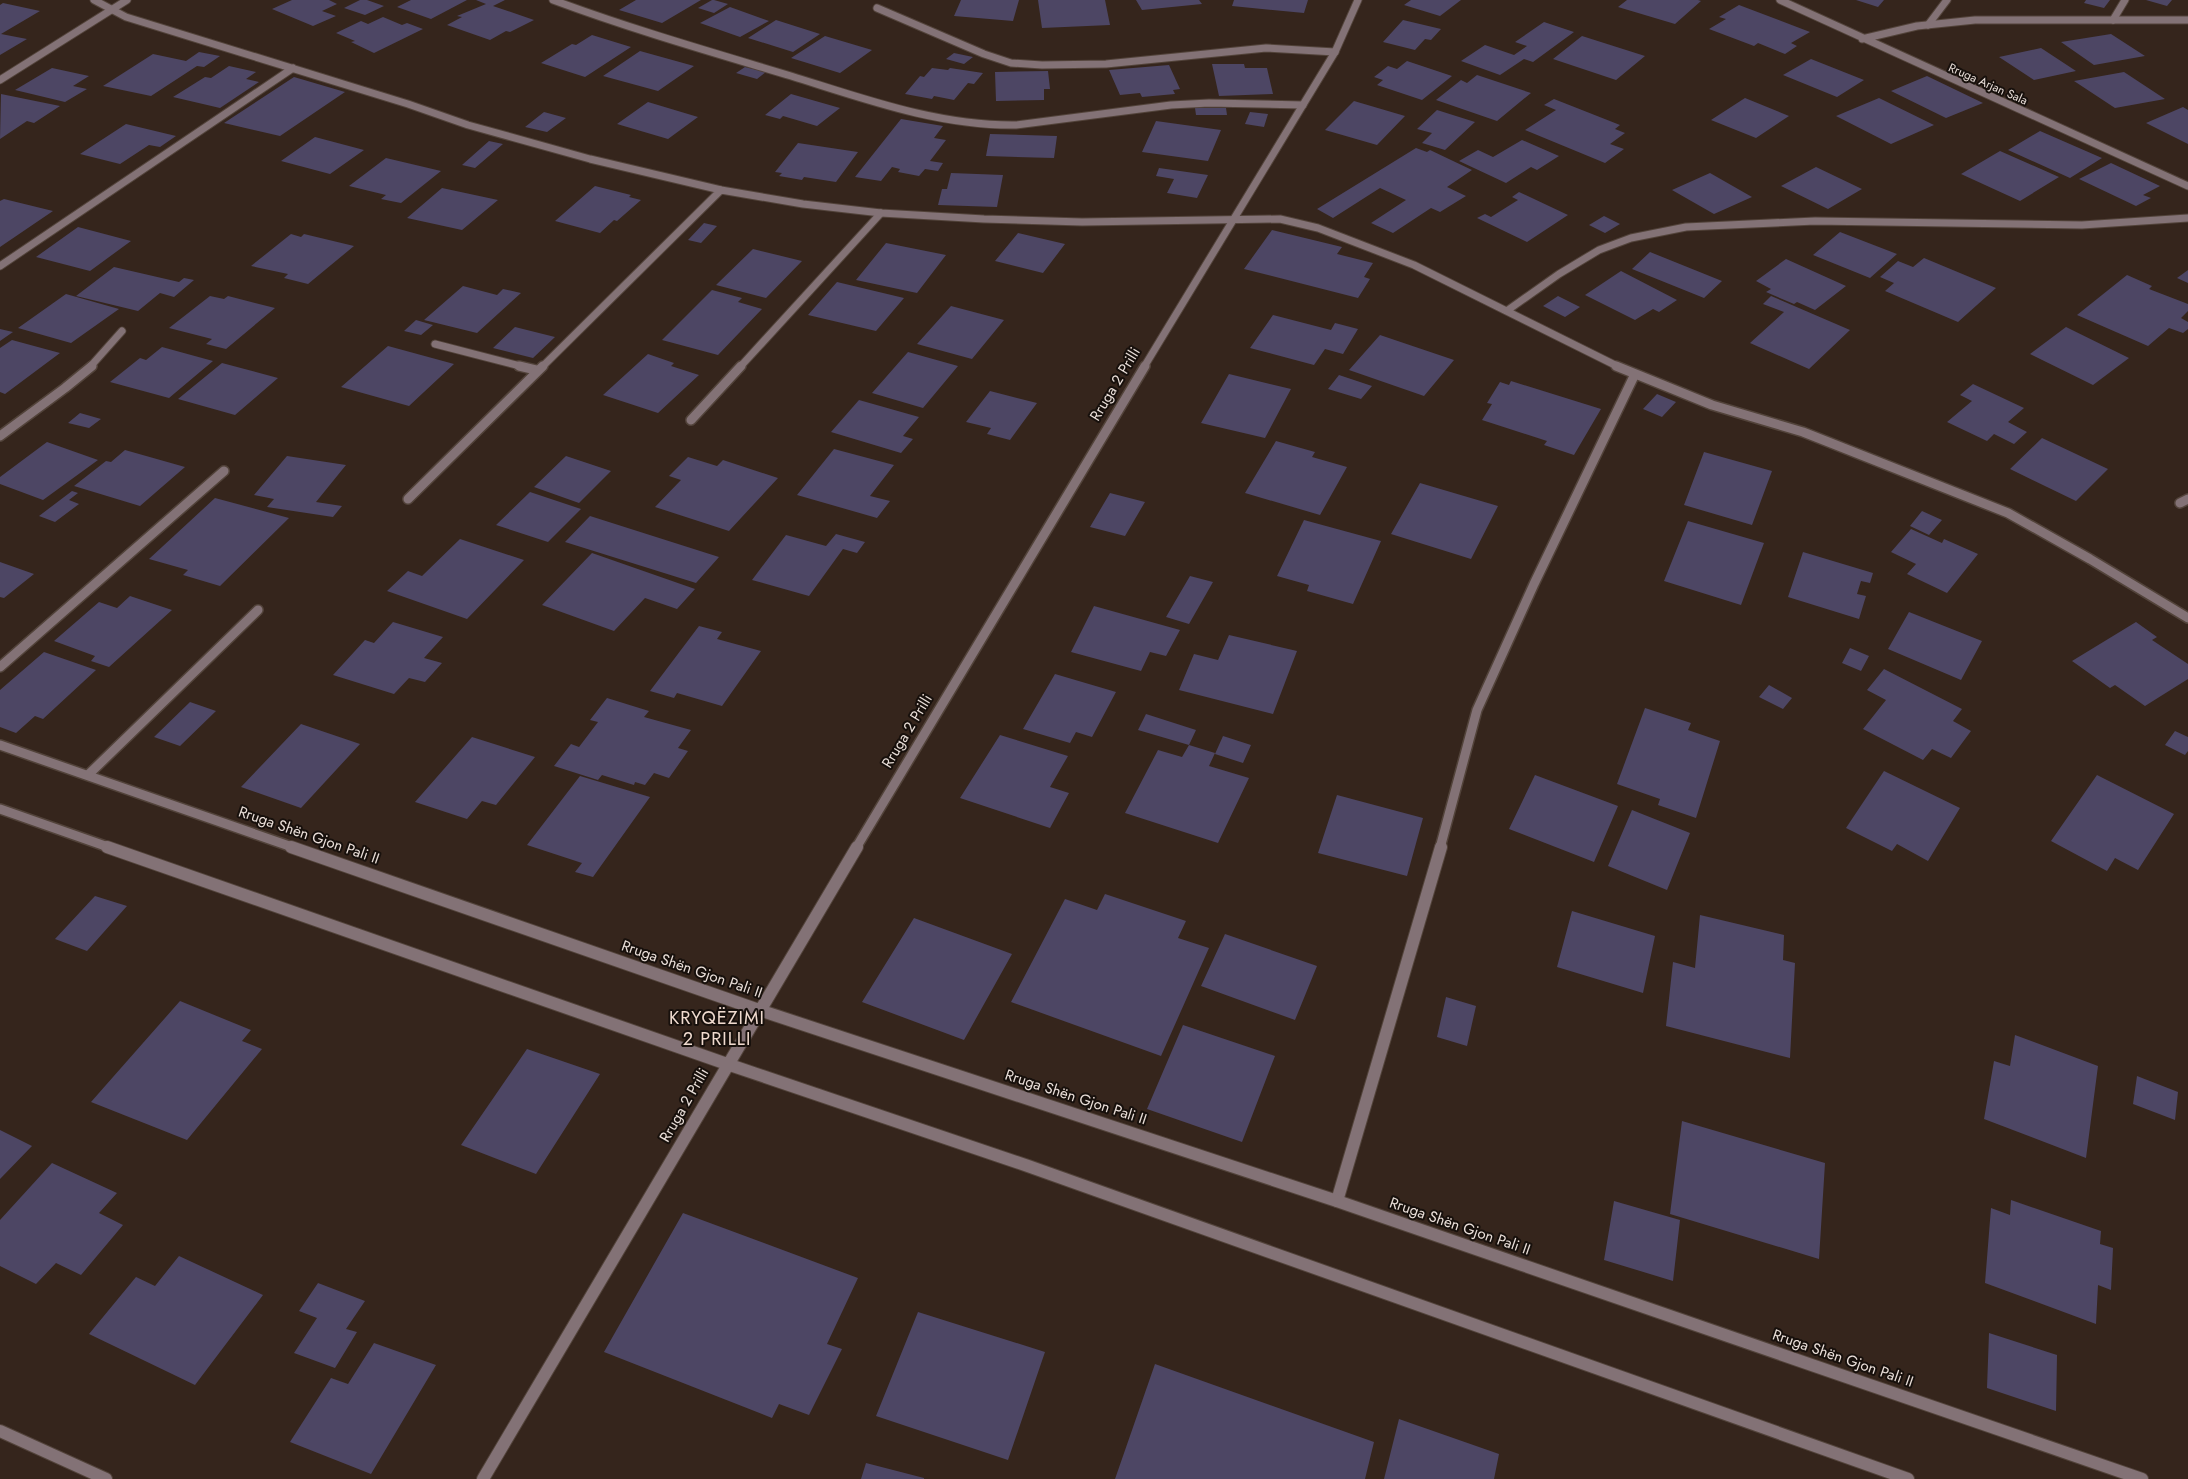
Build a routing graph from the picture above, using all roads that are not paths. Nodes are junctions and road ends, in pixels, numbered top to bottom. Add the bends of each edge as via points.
1 (94, 0) edge
2 (127, 0) edge
3 (552, 0) edge
4 (1358, 0) edge
5 (1780, 0) edge
6 (1947, 0) edge
7 (2125, 0) edge
8 (878, 8) dead end
9 (113, 10) junction
10 (2113, 20) junction
11 (2188, 20) edge
12 (1928, 25) junction
13 (1862, 39) junction
14 (1335, 52) junction
15 (293, 68) junction
16 (0, 80) edge
17 (1304, 105) junction
18 (2188, 186) edge
19 (721, 190) junction
20 (881, 213) junction
21 (1233, 218) junction
22 (2188, 218) edge
23 (0, 266) edge
24 (1508, 310) junction
25 (122, 331) dead end
26 (435, 344) dead end
27 (536, 370) junction
28 (1635, 374) junction
29 (691, 420) dead end
30 (0, 436) edge
31 (224, 471) dead end
32 (408, 499) dead end
33 (258, 610) dead end
34 (2188, 618) edge
35 (0, 667) edge
36 (0, 745) edge
37 (88, 775) junction
38 (0, 809) edge
39 (759, 1010) junction
40 (727, 1064) junction
41 (1338, 1201) junction
42 (0, 1431) edge
43 (106, 1479) edge
44 (483, 1479) edge
45 (1908, 1479) edge
46 (2142, 1479) edge

1 - 9 street
2 - 9 street
3 - 17 street via 648,34 871,101 932,118 973,125 1084,118 1155,106
4 - 14 street, Rruga 2 Prilli
5 - 13 street, Rruga Arjan Sala
6 - 12 street
7 - 10 street
8 - 14 street via 1011,63 1106,64 1266,48
9 - 15 street via 126,17
9 - 16 street
10 - 11 street
10 - 12 street via 1975,20
12 - 13 street
13 - 18 street, Rruga Arjan Sala
14 - 17 street, Rruga 2 Prilli
15 - 19 street via 468,125 590,159
15 - 23 street
17 - 21 street, Rruga 2 Prilli
19 - 20 street
19 - 27 street
20 - 21 street via 1082,222
20 - 29 street
21 - 24 street via 1280,219 1318,228 1414,265
21 - 39 street, Rruga 2 Prilli
22 - 24 street via 2029,226 1825,219 1700,225 1651,232 1613,244 1574,265
24 - 28 street
25 - 30 street via 110,348 81,374
26 - 27 street
27 - 32 street
28 - 34 street via 1712,404 1803,432 2008,513
28 - 41 street via 1477,710 1456,794
31 - 35 street
33 - 37 street
36 - 37 street, Rruga Shën Gjon Pali II
37 - 39 street, Rruga Shën Gjon Pali II
38 - 40 street
39 - 40 street, Rruga 2 Prilli
39 - 41 street, Rruga Shën Gjon Pali II
40 - 44 street, Rruga 2 Prilli
40 - 45 street via 1028,1166
41 - 46 street, Rruga Shën Gjon Pali II
42 - 43 street

